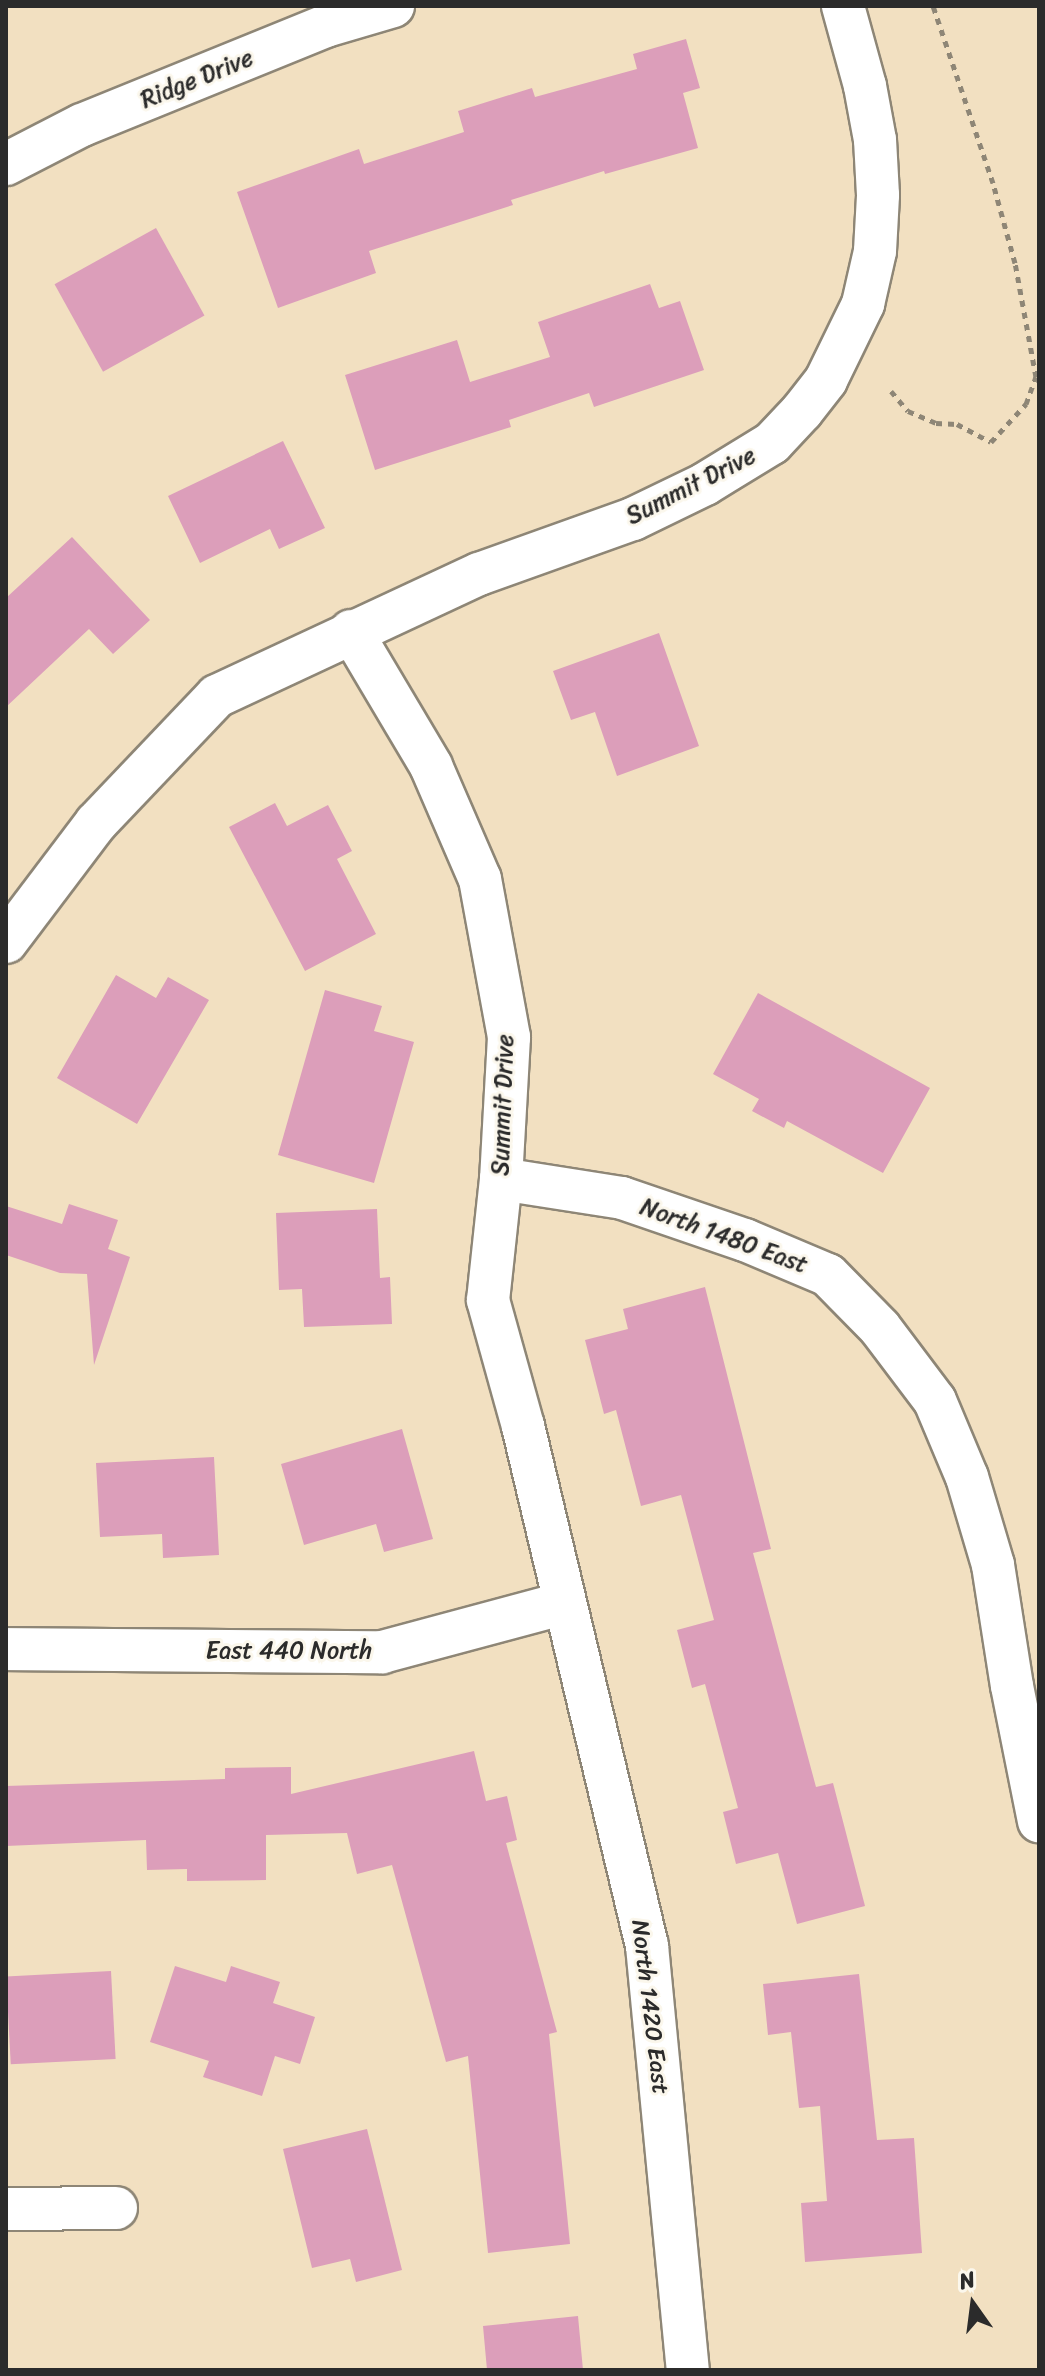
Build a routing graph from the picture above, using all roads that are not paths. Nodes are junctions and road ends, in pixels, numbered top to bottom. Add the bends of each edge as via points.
1 (393, 6) edge
2 (843, 6) edge
3 (322, 16) edge
4 (6, 164) edge
5 (351, 631) junction
6 (6, 942) edge
7 (501, 1179) junction
8 (565, 1603) junction
9 (6, 1649) edge
10 (1039, 1821) edge
11 (116, 2208) dead end
12 (6, 2209) edge
13 (688, 2370) edge

1 - 3 street, Ridge Drive
2 - 5 street, Summit Drive via 875,140 875,251 863,304 826,380 802,411 772,443 705,484 633,519 479,574
3 - 4 street, Ridge Drive
5 - 6 street, Summit Drive via 217,696 96,823
5 - 7 street, Summit Drive via 431,766 480,879 509,1037
7 - 8 street, Summit Drive via 488,1300
7 - 10 street, North 1480 East via 622,1198 745,1240 828,1275 880,1328 935,1401 967,1477 993,1565
8 - 9 street, East 440 North via 382,1652
8 - 13 street, North 1420 East via 647,1946
11 - 12 street

